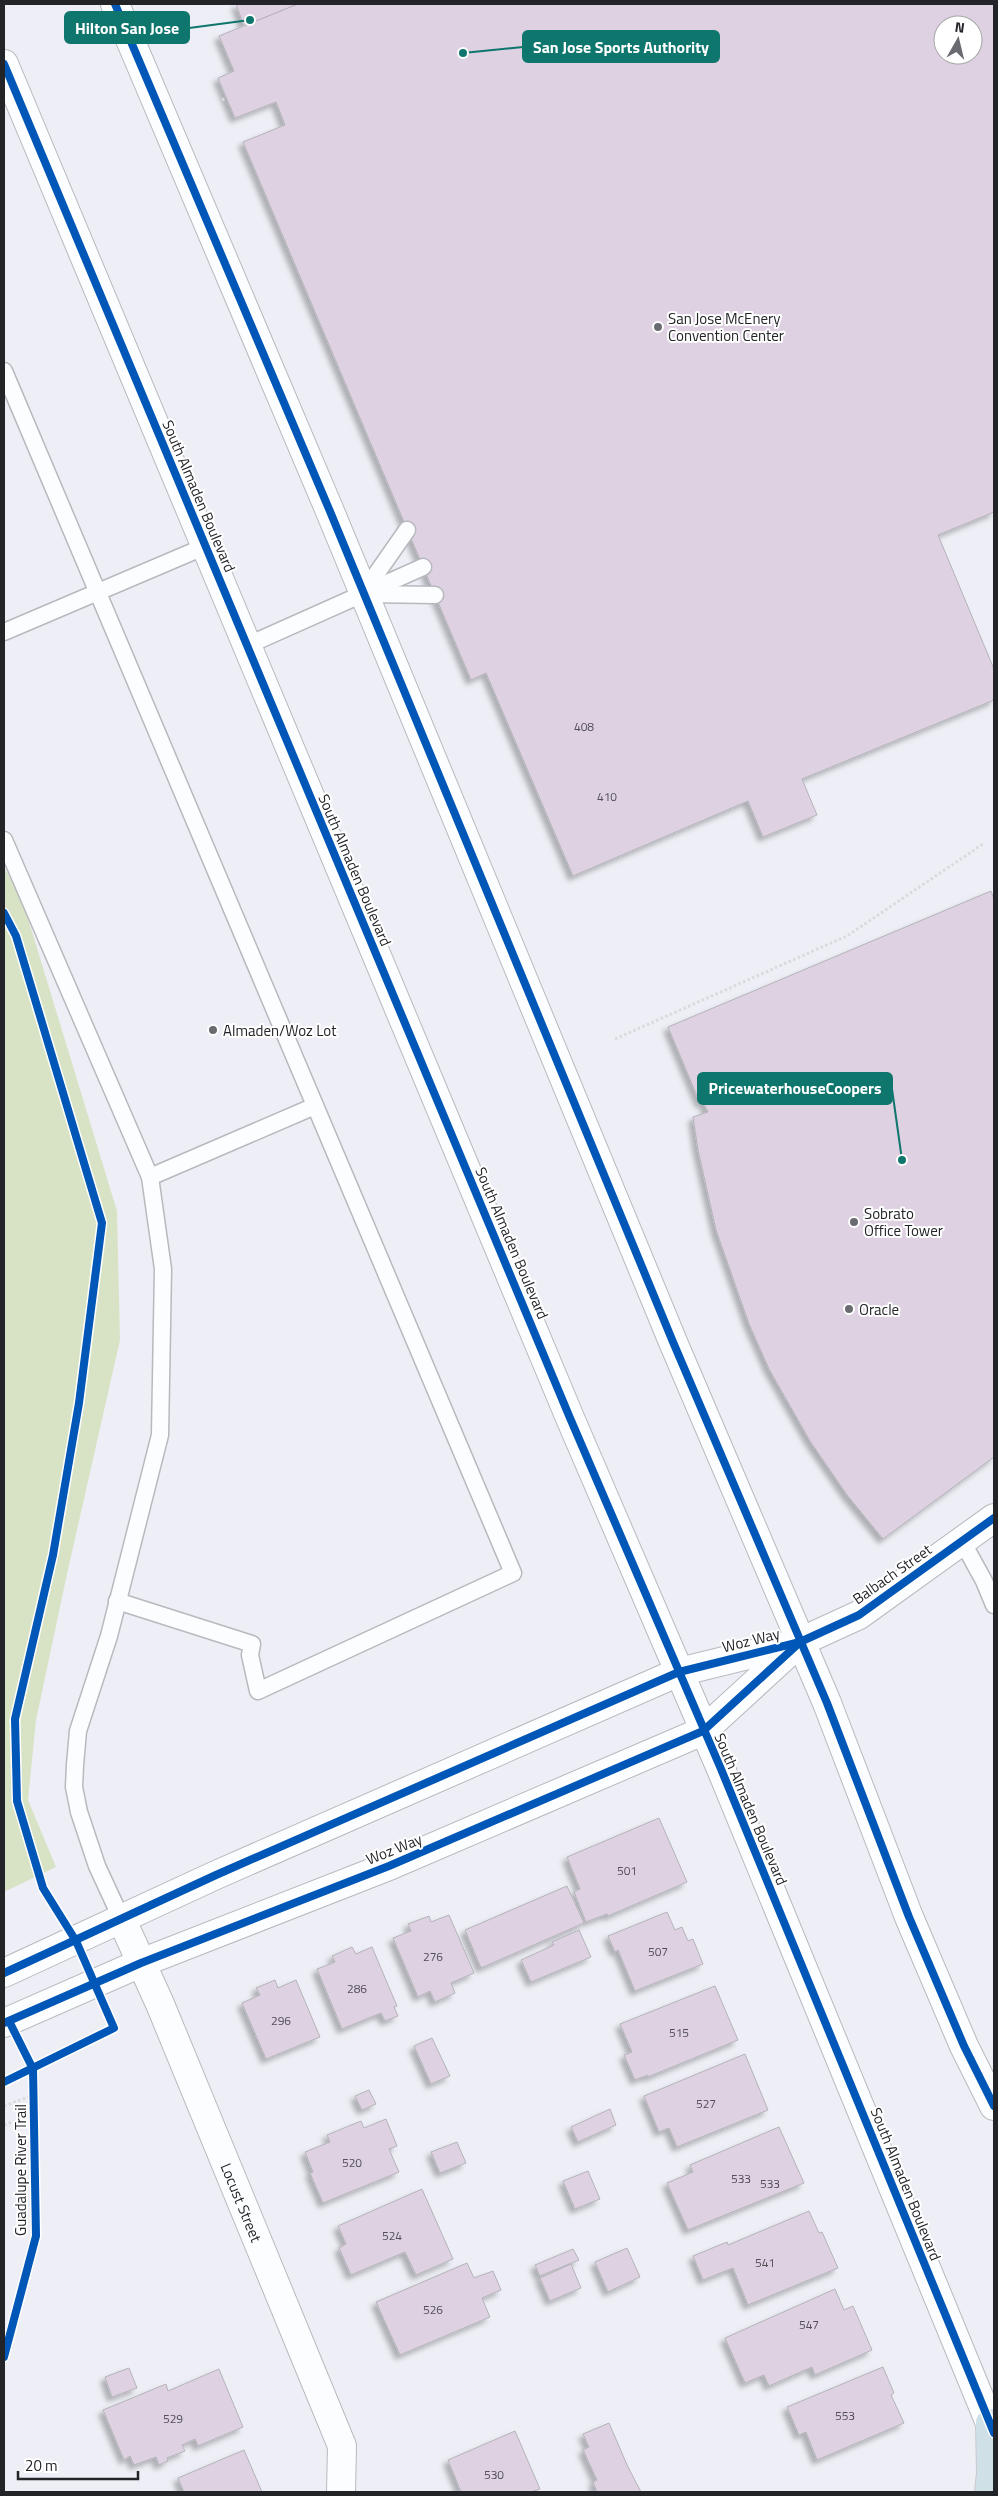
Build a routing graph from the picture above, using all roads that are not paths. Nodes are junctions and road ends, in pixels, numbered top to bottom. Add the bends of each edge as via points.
1 (115, 4) edge
2 (4, 64) edge
3 (4, 371) edge
4 (407, 530) dead end
5 (206, 546) junction
6 (423, 567) dead end
7 (97, 591) junction
8 (363, 593) junction
9 (435, 596) dead end
10 (4, 632) edge
11 (246, 646) junction
12 (4, 840) edge
13 (315, 1106) junction
14 (150, 1177) junction
15 (994, 1518) edge
16 (962, 1541) junction
17 (118, 1601) junction
18 (994, 1605) edge
19 (800, 1642) junction
20 (678, 1672) junction
21 (703, 1730) junction
22 (121, 1918) junction
23 (141, 1963) junction
24 (4, 1973) edge
25 (4, 2022) edge
26 (994, 2106) edge
27 (992, 2428) edge
28 (341, 2492) edge
29 (989, 2492) edge

1 - 8 main road
2 - 5 main road, South Almaden Boulevard
3 - 7 lane
4 - 8 lane
5 - 7 lane
5 - 11 main road, South Almaden Boulevard
6 - 8 lane
7 - 10 lane
7 - 13 lane
8 - 9 lane
8 - 11 lane
8 - 19 main road
11 - 20 main road, South Almaden Boulevard
12 - 14 lane
13 - 14 lane
13 - 17 lane via 513,1574 258,1691 250,1655 252,1644
14 - 17 lane via 163,1269 160,1435
15 - 16 main road, Balbach Street
16 - 18 lane
16 - 19 main road, Balbach Street via 859,1615
17 - 22 lane via 78,1731 74,1787 97,1866
19 - 20 main road, Woz Way
19 - 21 main road, Woz Way
19 - 26 main road via 827,1703 909,1917 964,2046
20 - 21 main road, South Almaden Boulevard
20 - 22 main road, Woz Way
21 - 23 main road, Woz Way via 389,1866
21 - 27 main road, South Almaden Boulevard
22 - 23 main road, Locust Street
22 - 24 main road, Woz Way
23 - 25 main road, Woz Way
23 - 28 main road, Locust Street via 342,2446
27 - 29 highway

